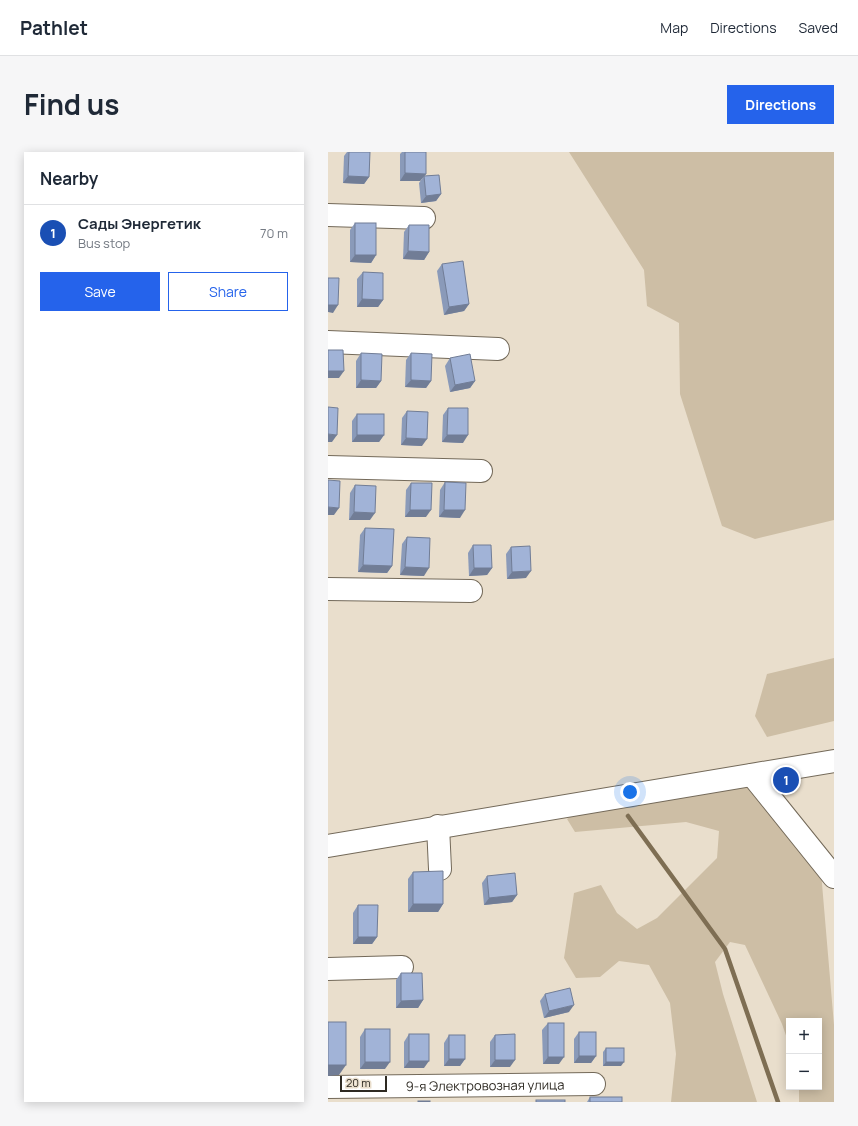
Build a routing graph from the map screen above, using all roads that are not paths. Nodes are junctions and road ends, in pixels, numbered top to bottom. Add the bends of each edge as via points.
1 (328, 215) edge
2 (424, 218) dead end
3 (328, 342) edge
4 (498, 349) dead end
5 (328, 467) edge
6 (481, 471) dead end
7 (328, 589) edge
8 (471, 591) dead end
9 (834, 761) edge
10 (752, 775) junction
11 (438, 826) junction
12 (328, 846) edge
13 (440, 869) dead end
14 (834, 876) edge
15 (402, 967) dead end
16 (328, 969) edge
17 (594, 1084) dead end
18 (328, 1087) edge

1 - 2 street
3 - 4 street
5 - 6 street
7 - 8 street
9 - 10 street
10 - 11 street
10 - 14 street
11 - 12 street
11 - 13 street
15 - 16 street
17 - 18 street, 9-я Электровозная улица

